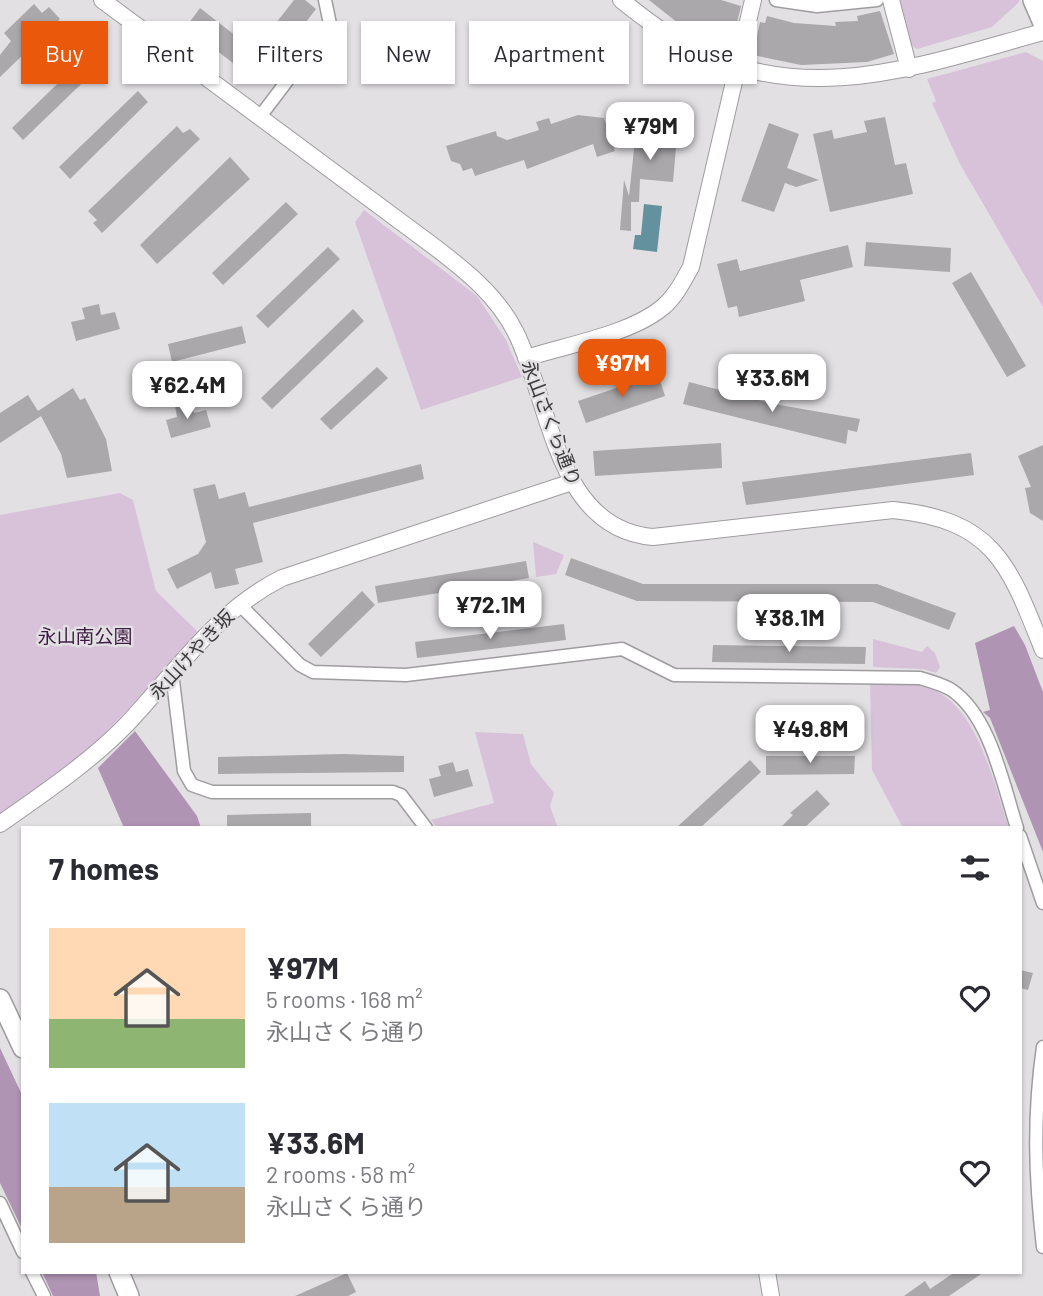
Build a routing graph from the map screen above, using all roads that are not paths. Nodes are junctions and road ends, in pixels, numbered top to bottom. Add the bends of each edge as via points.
1 (102, 0) edge
2 (325, 0) edge
3 (621, 0) edge
4 (753, 0) edge
5 (776, 0) edge
6 (877, 0) edge
7 (891, 0) edge
8 (1033, 0) edge
9 (816, 3) edge
10 (650, 21) edge
11 (748, 21) edge
12 (1043, 23) edge
13 (1043, 32) edge
14 (909, 69) junction
15 (757, 71) edge
16 (733, 84) edge
17 (259, 118) junction
18 (526, 358) junction
19 (572, 482) junction
20 (239, 604) junction
21 (1043, 650) edge
22 (172, 673) junction
23 (0, 824) edge
24 (425, 826) edge
25 (1016, 826) edge
26 (1022, 842) edge
27 (1043, 903) edge
28 (0, 999) edge
29 (21, 1044) edge
30 (1043, 1046) edge
31 (0, 1203) edge
32 (21, 1247) edge
33 (1043, 1247) edge
34 (34, 1274) edge
35 (120, 1274) edge
36 (767, 1274) edge
37 (44, 1296) edge
38 (129, 1296) edge
39 (771, 1296) edge

1 - 17 street, 永山さくら通り
2 - 17 street via 330,24
3 - 10 street
4 - 11 street
5 - 9 street
6 - 9 street
7 - 14 street
8 - 12 main road
13 - 14 street
14 - 15 street via 874,76 801,79
16 - 18 street via 691,267 680,289 663,307 630,325
17 - 18 street, 永山さくら通り via 475,278 505,315
18 - 19 street, 永山さくら通り
19 - 20 street, 永山けやき坂 via 282,578
19 - 21 street, 永山さくら通り via 600,518 638,536 674,536 893,510 941,518 986,542 1003,563 1020,591
20 - 22 street, 永山けやき坂
20 - 25 street via 300,666 313,672 407,675 622,649 674,675 920,678 951,690 975,712
22 - 23 street, 永山けやき坂 via 92,757
22 - 24 street via 184,772 192,785 212,792 393,792 401,794
26 - 27 street
28 - 29 main road
30 - 33 street via 1034,1114
31 - 32 street
34 - 37 street
35 - 38 main road
36 - 39 street

